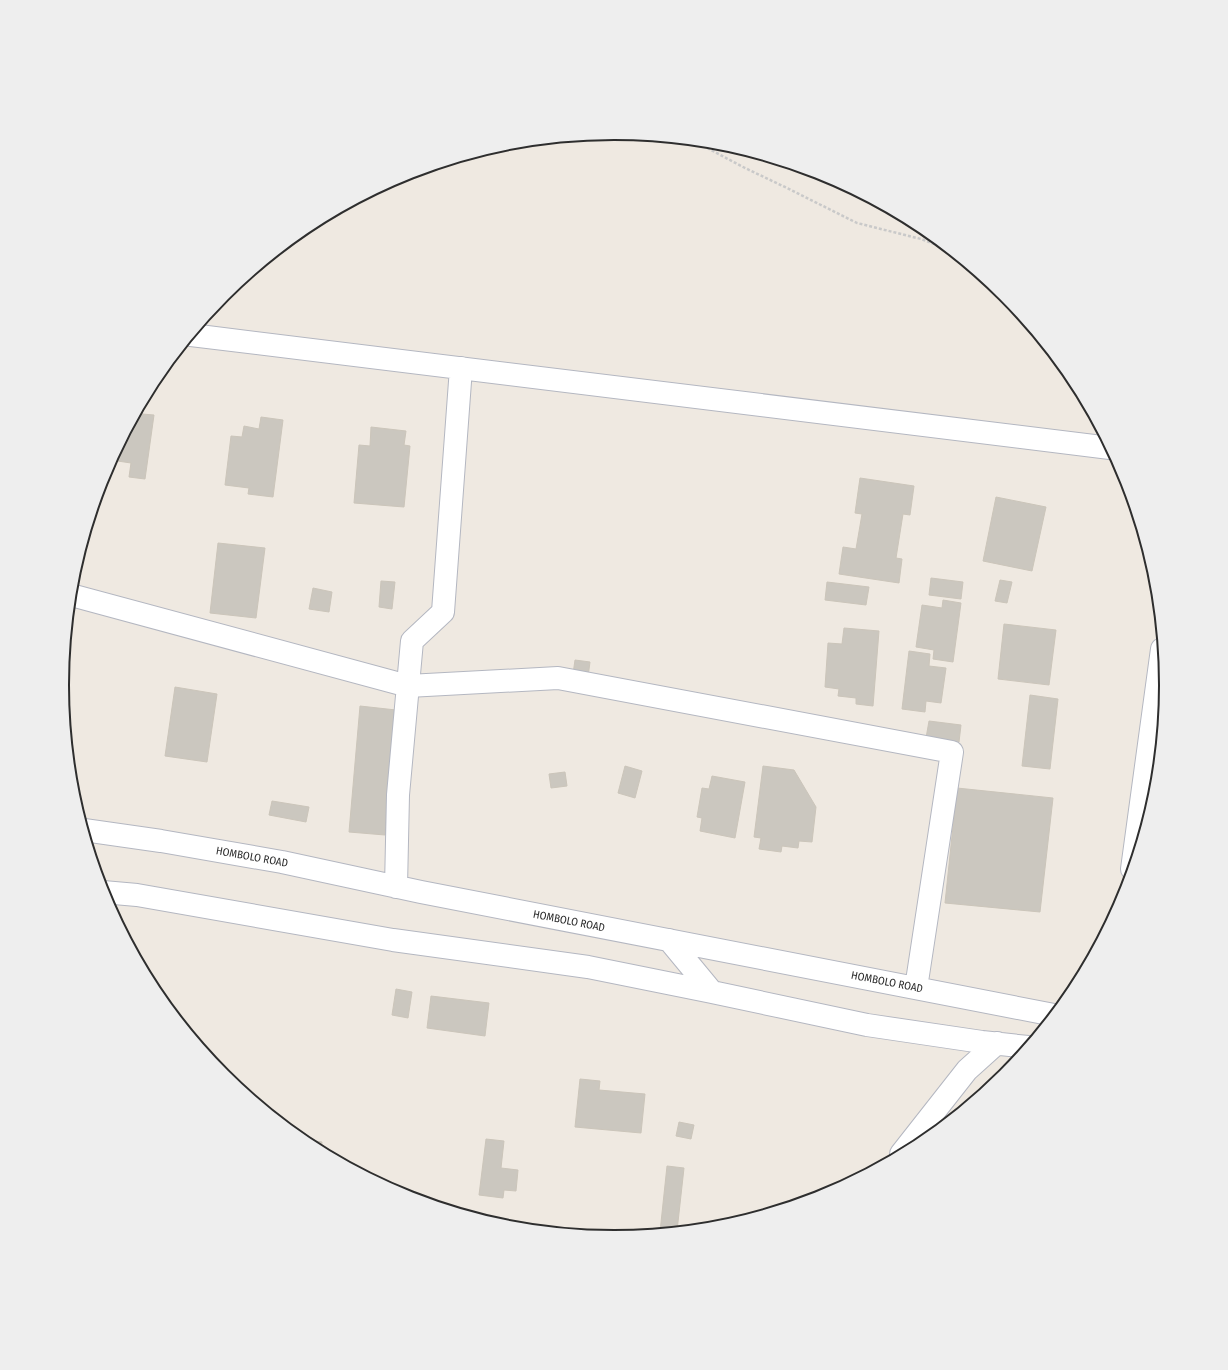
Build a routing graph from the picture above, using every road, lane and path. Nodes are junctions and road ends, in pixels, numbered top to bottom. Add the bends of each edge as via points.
1 (708, 148) edge
2 (933, 243) edge
3 (196, 336) edge
4 (461, 368) junction
5 (1105, 447) edge
6 (77, 596) edge
7 (1159, 673) edge
8 (408, 686) junction
9 (89, 831) edge
10 (1136, 840) edge
11 (396, 887) junction
12 (109, 893) edge
13 (669, 940) junction
14 (916, 988) junction
15 (712, 992) junction
16 (1048, 1014) edge
17 (996, 1043) junction
18 (1022, 1046) edge
19 (910, 1142) edge

1 - 2 path via 857,223
3 - 4 street
4 - 5 street
4 - 8 street via 443,612 412,641
6 - 8 street
7 - 10 street
8 - 11 street via 398,795
8 - 14 street via 558,678 952,752
9 - 11 street, HOMBOLO ROAD via 282,862
11 - 13 street, HOMBOLO ROAD
12 - 15 street via 137,895 392,940 588,967
13 - 14 street, HOMBOLO ROAD
13 - 15 street
14 - 16 street, HOMBOLO ROAD
15 - 17 street via 867,1026
17 - 18 street
17 - 19 street via 967,1070

